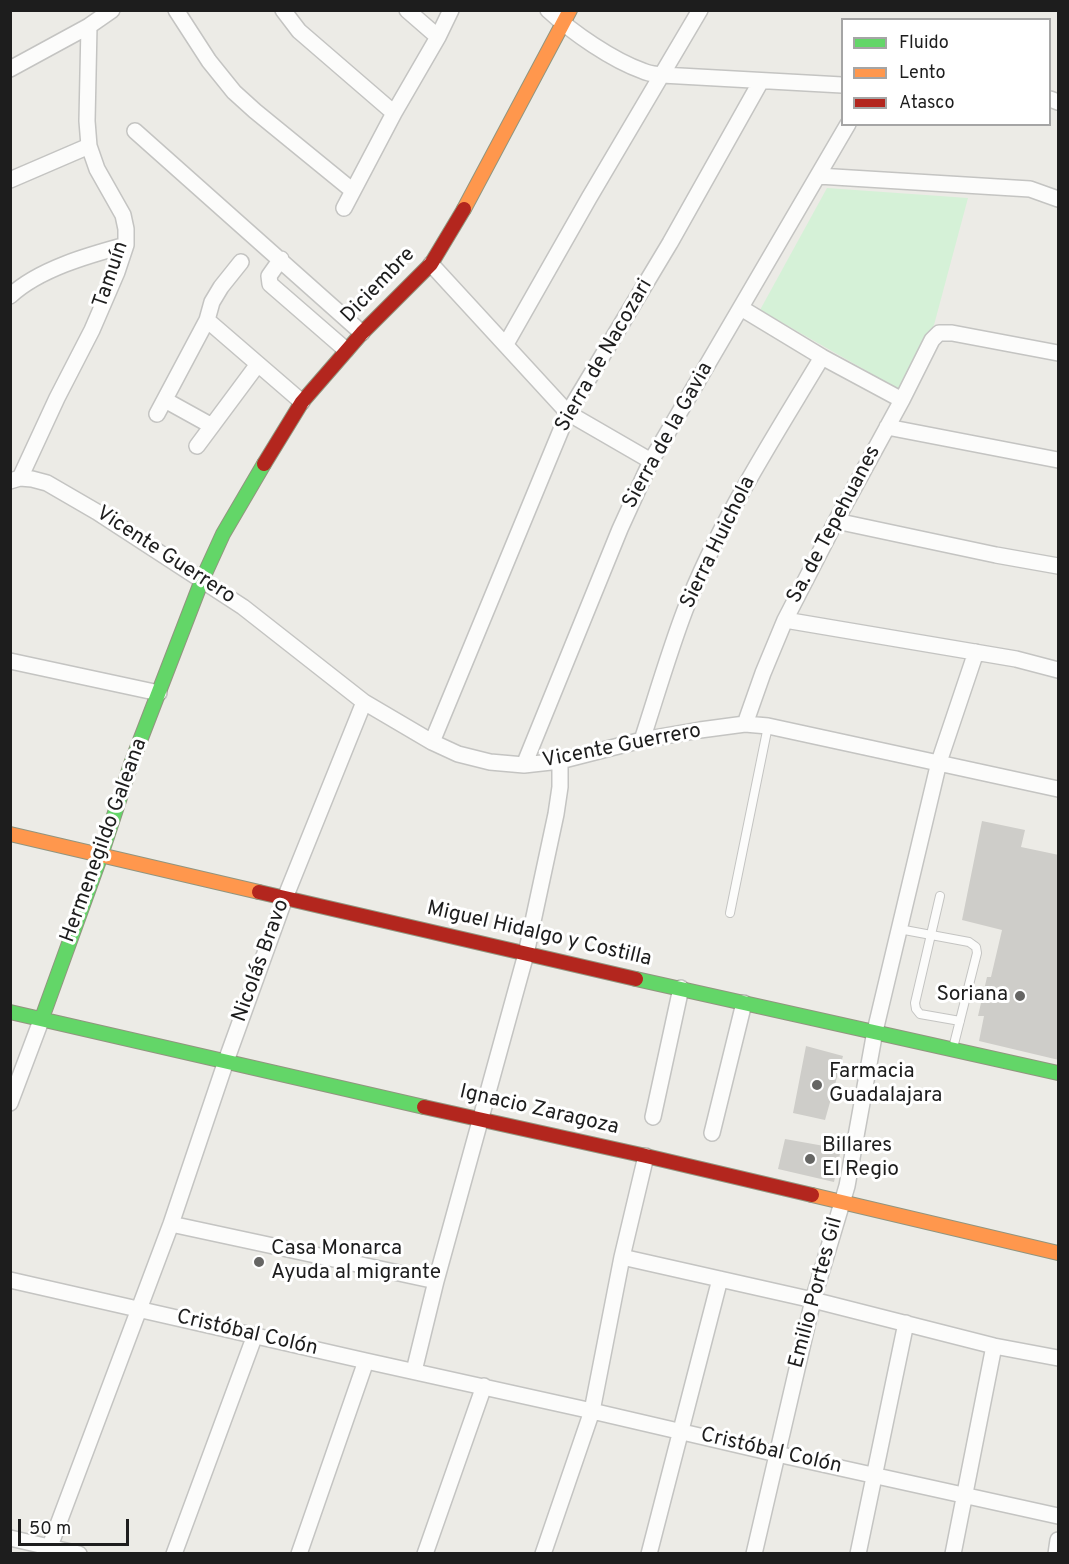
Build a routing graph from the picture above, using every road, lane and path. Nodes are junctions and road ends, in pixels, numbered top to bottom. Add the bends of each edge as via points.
1 (112, 10) edge
2 (176, 10) edge
3 (283, 10) edge
4 (407, 10) edge
5 (451, 10) edge
6 (548, 10) edge
7 (700, 10) edge
8 (567, 17) edge
9 (89, 26) junction
10 (438, 37) junction
11 (10, 69) edge
12 (662, 75) junction
13 (761, 81) junction
14 (841, 85) edge
15 (394, 113) junction
16 (847, 126) edge
17 (135, 131) dead end
18 (89, 146) junction
19 (818, 176) junction
20 (10, 180) edge
21 (353, 190) junction
22 (1059, 199) edge
23 (344, 208) dead end
24 (126, 244) junction
25 (281, 259) junction
26 (241, 262) dead end
27 (431, 264) junction
28 (10, 296) edge
29 (741, 308) junction
30 (207, 320) junction
31 (362, 333) junction
32 (506, 344) junction
33 (346, 350) junction
34 (1059, 352) edge
35 (822, 357) junction
36 (258, 364) junction
37 (902, 400) junction
38 (302, 402) junction
39 (568, 413) junction
40 (212, 426) junction
41 (887, 428) junction
42 (197, 446) dead end
43 (651, 460) junction
44 (1059, 460) edge
45 (15, 479) edge
46 (836, 521) junction
47 (1059, 566) edge
48 (202, 580) junction
49 (785, 620) junction
50 (976, 652) junction
51 (10, 661) edge
52 (1059, 670) edge
53 (159, 693) junction
54 (364, 702) junction
55 (746, 724) junction
56 (768, 726) junction
57 (642, 740) junction
58 (432, 742) junction
59 (560, 761) junction
60 (939, 762) junction
61 (524, 765) junction
62 (1059, 789) edge
63 (10, 834) edge
64 (101, 855) junction
65 (940, 896) dead end
66 (285, 898) junction
67 (730, 913) dead end
68 (899, 929) junction
69 (931, 936) junction
70 (526, 954) junction
71 (681, 988) junction
72 (744, 1003) junction
73 (10, 1012) edge
74 (42, 1018) junction
75 (960, 1021) junction
76 (875, 1031) junction
77 (953, 1050) junction
78 (226, 1061) junction
79 (1059, 1072) edge
80 (10, 1103) edge
81 (653, 1117) dead end
82 (480, 1120) junction
83 (712, 1133) dead end
84 (646, 1156) junction
85 (841, 1203) junction
86 (171, 1224) junction
87 (1059, 1253) edge
88 (622, 1257) junction
89 (720, 1279) junction
90 (10, 1280) edge
91 (436, 1281) junction
92 (813, 1300) junction
93 (138, 1309) junction
94 (906, 1323) junction
95 (255, 1335) junction
96 (994, 1346) junction
97 (1059, 1358) edge
98 (366, 1361) junction
99 (414, 1371) junction
100 (484, 1386) junction
101 (592, 1411) junction
102 (681, 1432) junction
103 (777, 1454) junction
104 (874, 1474) junction
105 (965, 1496) junction
106 (1059, 1516) edge
107 (10, 1538) edge
108 (1059, 1540) edge
109 (48, 1550) edge
110 (79, 1554) edge
111 (174, 1554) edge
112 (299, 1554) edge
113 (425, 1554) edge
114 (543, 1554) edge
115 (650, 1554) edge
116 (754, 1554) edge
117 (858, 1554) edge
118 (953, 1554) edge
119 (1056, 1554) edge

1 - 9 street
2 - 21 street via 234,92
3 - 15 street via 299,31
4 - 10 street
5 - 10 street
6 - 8 street
7 - 12 street
8 - 12 street via 605,51 645,72
8 - 27 main road, Diciembre via 487,169
9 - 11 street
9 - 18 street, Tamuín
10 - 15 street
12 - 13 street
12 - 32 street
13 - 14 street
13 - 39 street, Sierra de Nacozari
15 - 21 street
16 - 19 street, Sierra de la Gavia
17 - 25 street
18 - 20 street
18 - 24 street, Tamuín via 123,215
19 - 22 street via 1030,189
19 - 29 street, Sierra de la Gavia
21 - 23 street
24 - 28 street via 39,276
24 - 45 street, Tamuín via 92,330
25 - 31 street
25 - 33 street via 269,276 270,284
26 - 30 street via 221,286
27 - 31 main road, Diciembre
27 - 32 street
29 - 35 street
29 - 43 street, Sierra de la Gavia
30 - 36 street
30 - 40 street via 161,407
31 - 33 main road, Diciembre
32 - 39 street
33 - 38 main road, Diciembre
34 - 37 street, Sa. de Tepehuanes via 939,333
35 - 37 street
35 - 57 street, Sierra Huichola via 735,504 704,565
36 - 38 street
36 - 40 street
37 - 41 street, Sa. de Tepehuanes
38 - 48 main road, Diciembre via 223,534
39 - 43 street
39 - 58 street, Sierra de Nacozari
40 - 42 street
41 - 44 street
41 - 46 street, Sa. de Tepehuanes
43 - 61 street, Sierra de la Gavia
45 - 48 street, Vicente Guerrero via 47,483 72,496
46 - 47 street
46 - 49 street, Sa. de Tepehuanes
48 - 53 main road, Hermenegildo Galeana
48 - 54 street, Vicente Guerrero via 243,607
49 - 50 street
49 - 55 street, Sa. de Tepehuanes
50 - 52 street
50 - 60 street, Emilio Portes Gil
51 - 53 street
53 - 64 main road, Hermenegildo Galeana
54 - 58 street, Vicente Guerrero
54 - 66 street, Nicolás Bravo
55 - 56 street, Vicente Guerrero
55 - 57 street, Vicente Guerrero
56 - 60 street, Vicente Guerrero
56 - 67 lane
57 - 59 street, Vicente Guerrero
58 - 61 street, Vicente Guerrero via 490,762
59 - 61 street, Vicente Guerrero
59 - 70 street via 556,814
60 - 62 street, Vicente Guerrero
60 - 68 street, Emilio Portes Gil
63 - 64 main road, Miguel Hidalgo y Costilla
64 - 66 main road, Miguel Hidalgo y Costilla
64 - 74 main road, Hermenegildo Galeana
65 - 69 lane
66 - 70 main road, Miguel Hidalgo y Costilla
66 - 78 street, Nicolás Bravo
68 - 69 lane
68 - 76 street, Emilio Portes Gil
69 - 75 lane via 916,1009 920,1014
69 - 75 lane via 969,942 976,947
70 - 71 main road, Miguel Hidalgo y Costilla
70 - 82 street
71 - 72 main road, Miguel Hidalgo y Costilla
71 - 81 street
72 - 76 main road, Miguel Hidalgo y Costilla
72 - 83 street
73 - 74 main road, Ignacio Zaragoza
74 - 78 main road, Ignacio Zaragoza
74 - 80 street, Hermenegildo Galeana
75 - 77 lane
76 - 77 main road, Miguel Hidalgo y Costilla
76 - 85 street, Emilio Portes Gil
77 - 79 main road, Miguel Hidalgo y Costilla
78 - 82 main road, Ignacio Zaragoza
78 - 86 street, Nicolás Bravo
82 - 84 main road, Ignacio Zaragoza
82 - 91 street
84 - 85 main road, Ignacio Zaragoza
84 - 88 street
85 - 87 main road, Ignacio Zaragoza
85 - 92 street, Emilio Portes Gil
86 - 91 street
86 - 93 street, Nicolás Bravo
88 - 89 street
88 - 101 street
89 - 92 street
89 - 102 street
90 - 93 street, Cristóbal Colón
91 - 99 street
92 - 94 street
92 - 103 street, Emilio Portes Gil
93 - 95 street, Cristóbal Colón
93 - 109 street, Nicolás Bravo
94 - 96 street
94 - 104 street
95 - 98 street, Cristóbal Colón
95 - 111 street
96 - 97 street
96 - 105 street
98 - 99 street, Cristóbal Colón
98 - 112 street
99 - 100 street, Cristóbal Colón
100 - 101 street, Cristóbal Colón
100 - 113 street
101 - 102 street, Cristóbal Colón
101 - 114 street
102 - 103 street, Cristóbal Colón
102 - 115 street
103 - 104 street, Cristóbal Colón
103 - 116 street, Emilio Portes Gil
104 - 105 street, Cristóbal Colón
104 - 117 street
105 - 106 street, Cristóbal Colón
105 - 118 street
107 - 109 street
108 - 119 street
109 - 110 street

